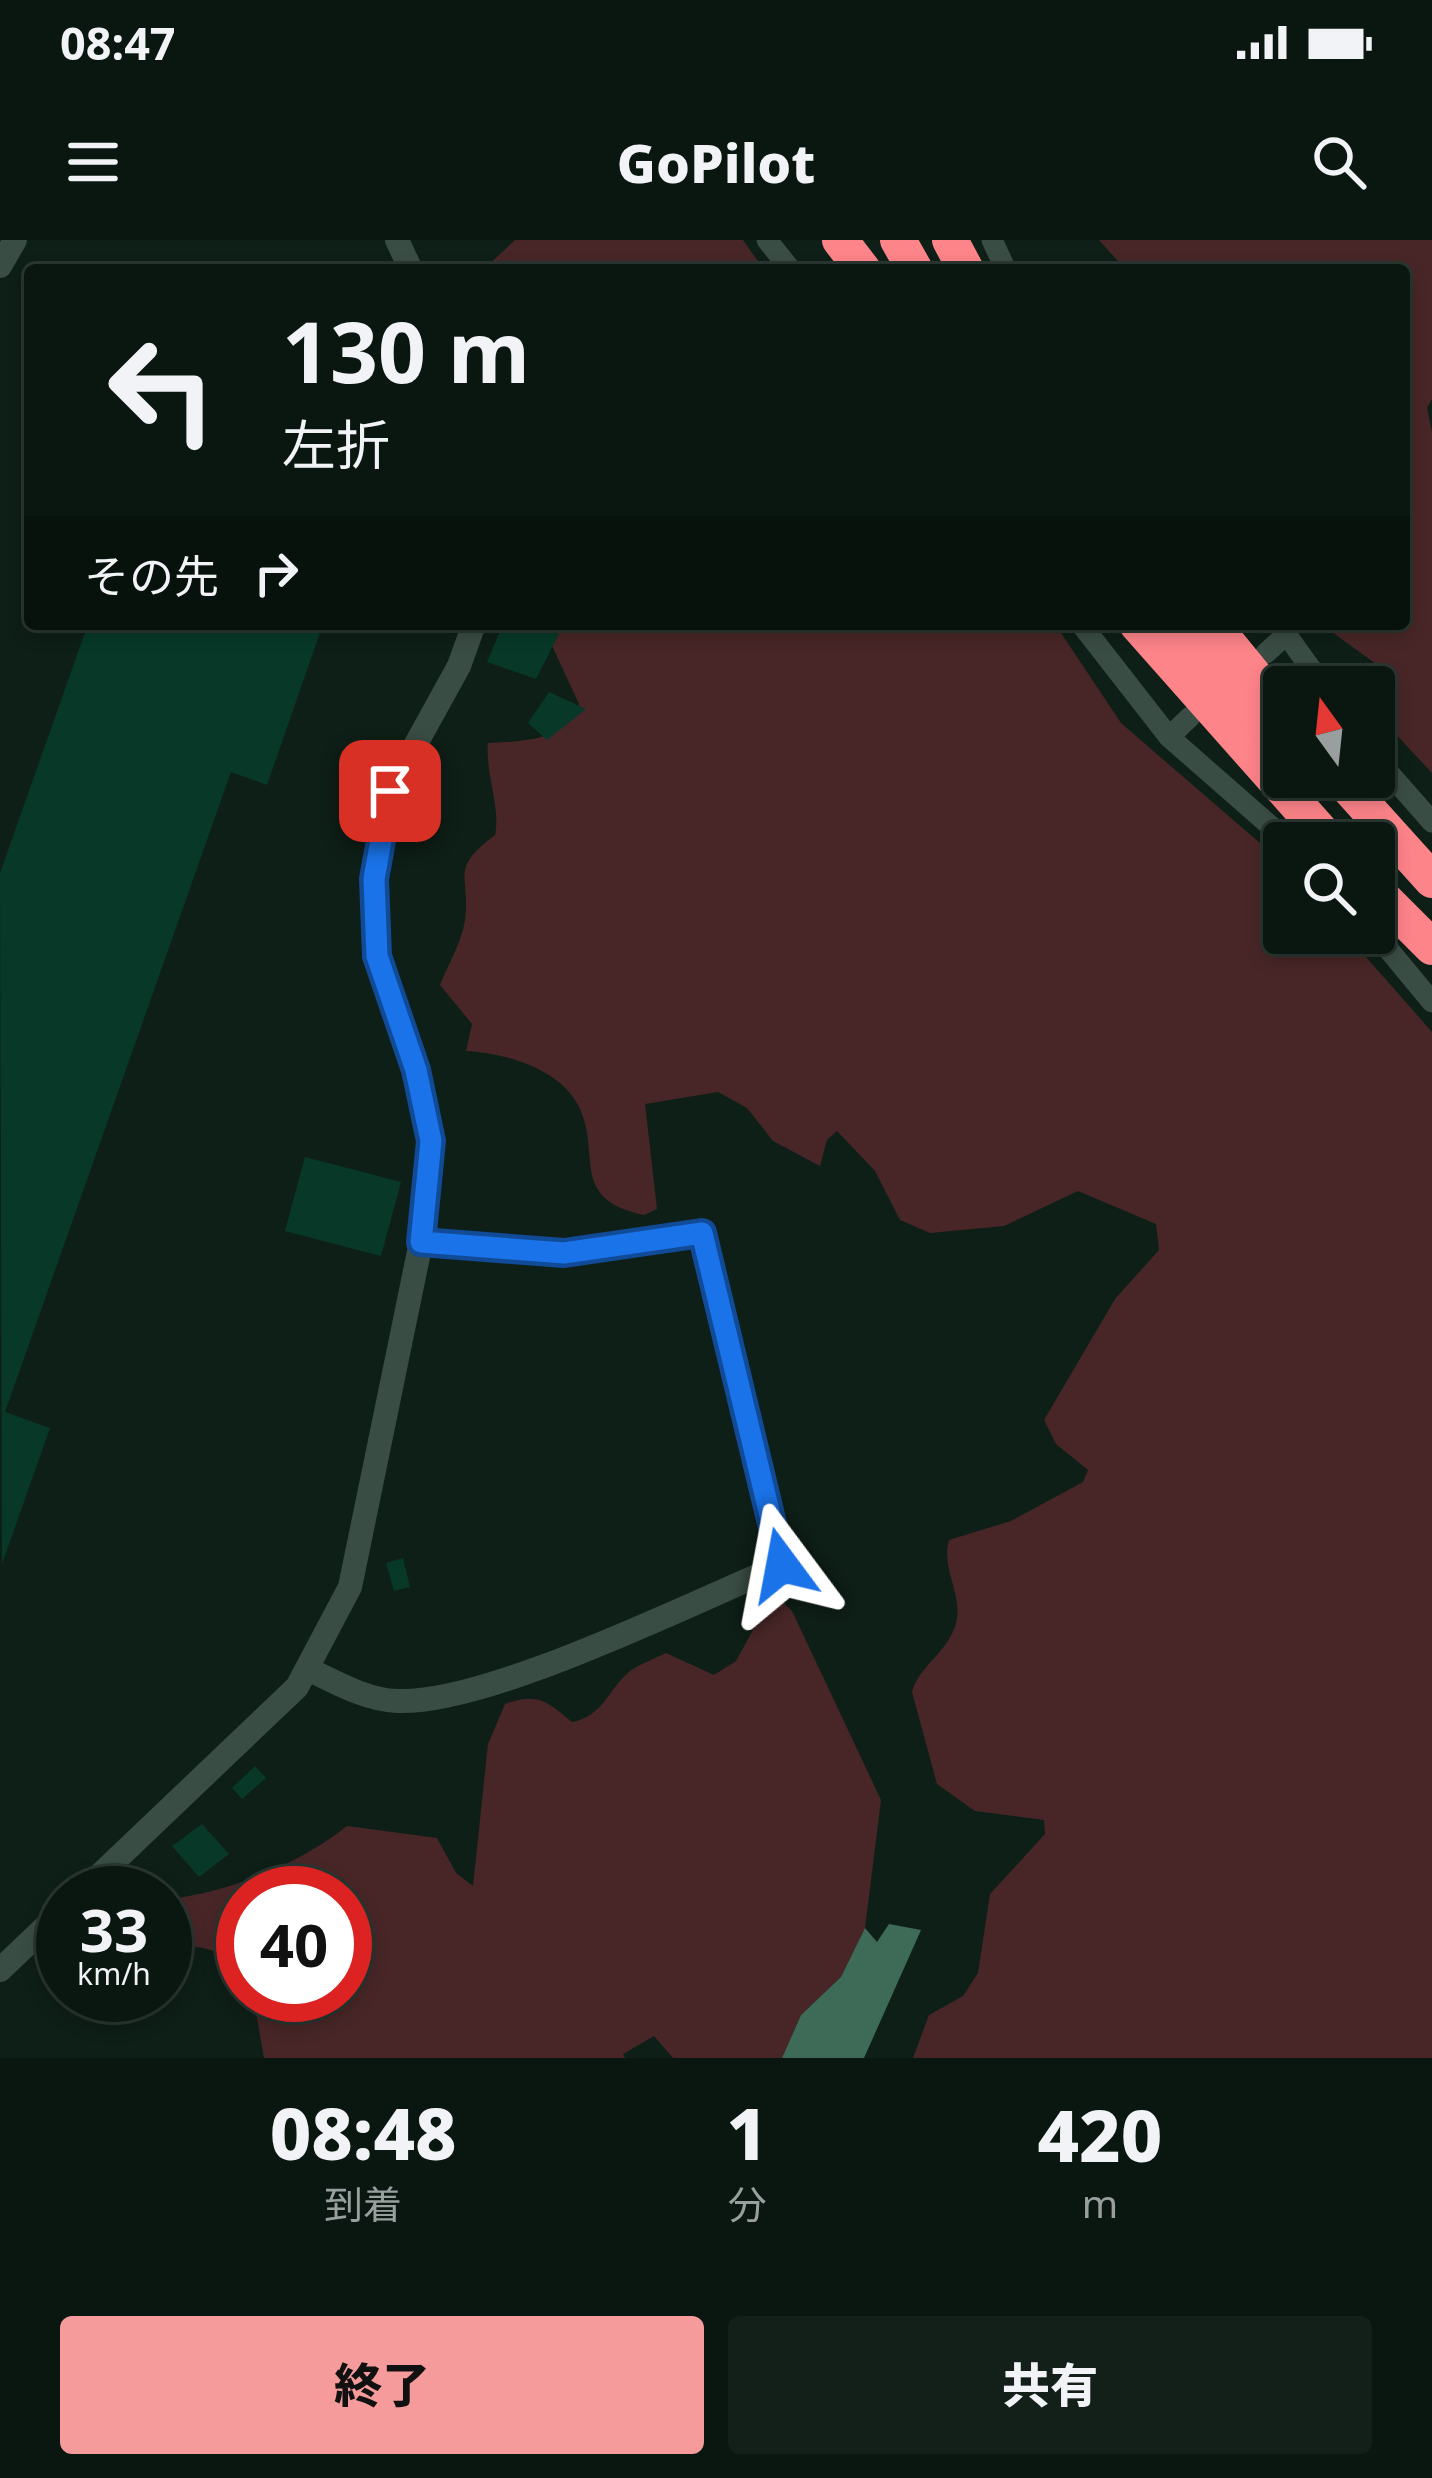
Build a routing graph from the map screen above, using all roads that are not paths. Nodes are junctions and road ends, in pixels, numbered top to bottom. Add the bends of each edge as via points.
1 (14, 240) edge
2 (767, 240) edge
3 (840, 240) edge
4 (785, 264) edge
5 (858, 264) edge
6 (0, 266) edge
7 (472, 630) edge
8 (1086, 630) edge
9 (1142, 630) edge
10 (1182, 630) edge
11 (1217, 630) edge
12 (1282, 630) edge
13 (1284, 630) edge
14 (1266, 653) dead end
15 (1309, 666) edge
16 (1263, 686) edge
17 (1190, 718) dead end
18 (1263, 723) edge
19 (1169, 737) junction
20 (1395, 780) edge
21 (1330, 798) edge
22 (1358, 798) edge
23 (1266, 822) edge
24 (1312, 822) edge
25 (1353, 822) edge
26 (1432, 822) edge
27 (1395, 867) edge
28 (1432, 880) edge
29 (1432, 906) edge
30 (1395, 910) edge
31 (1432, 947) edge
32 (1392, 954) edge
33 (1432, 1002) edge
34 (421, 1242) junction
35 (310, 1670) junction
36 (109, 1866) edge
37 (36, 1936) edge
38 (0, 1970) edge

1 - 6 street
2 - 4 street
3 - 5 highway
7 - 34 street via 390,791 374,879 377,956 431,1141
8 - 19 street
9 - 24 highway
10 - 18 highway
11 - 16 highway
12 - 14 street
13 - 15 street
17 - 19 street
19 - 23 street
20 - 26 street
21 - 25 highway
22 - 28 highway
27 - 29 highway
30 - 31 highway
32 - 33 street
34 - 35 street via 350,1587
34 - 35 street via 564,1253 702,1233 782,1565 526,1671 438,1697 395,1701
35 - 36 street
37 - 38 street

